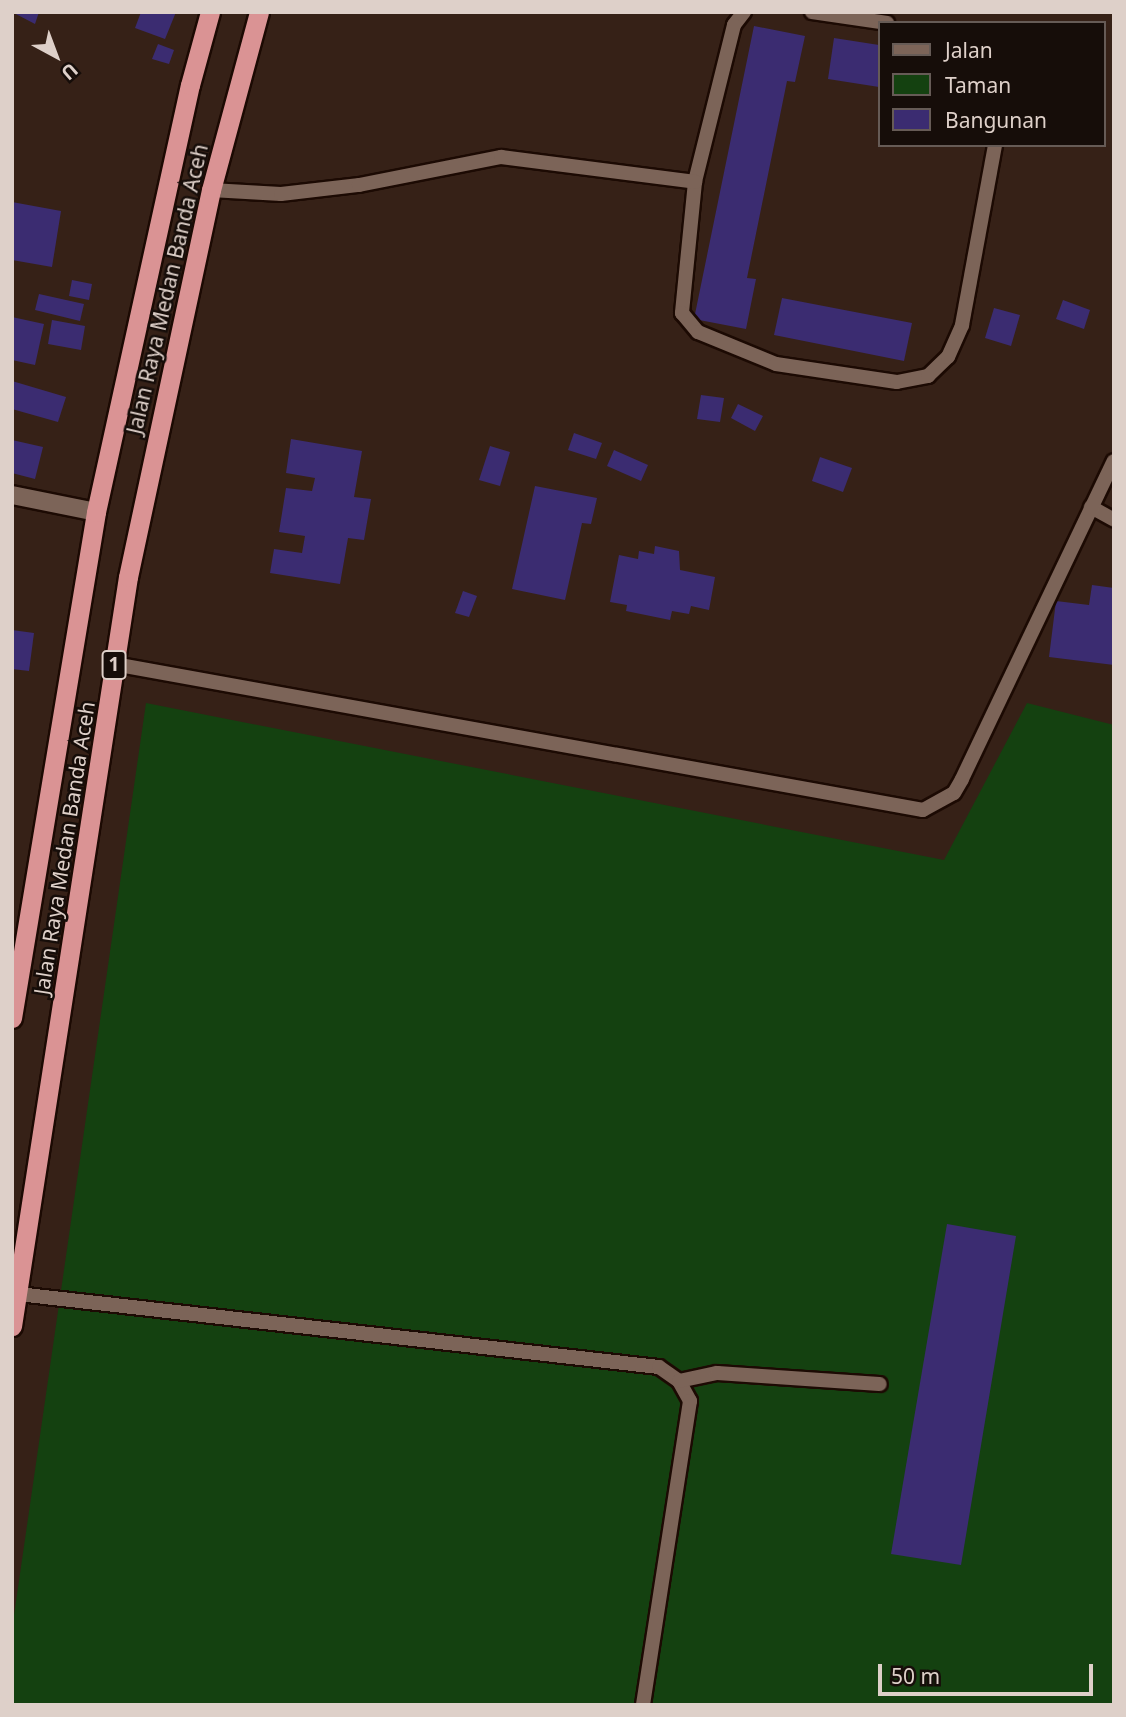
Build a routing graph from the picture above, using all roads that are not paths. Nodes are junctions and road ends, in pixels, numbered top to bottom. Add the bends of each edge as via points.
1 (210, 12) edge
2 (259, 12) edge
3 (744, 12) edge
4 (812, 12) edge
5 (878, 22) edge
6 (995, 147) edge
7 (695, 182) junction
8 (211, 190) junction
9 (1114, 461) edge
10 (12, 495) edge
11 (1091, 507) junction
12 (96, 512) junction
13 (1114, 520) edge
14 (114, 664) junction
15 (12, 1018) edge
16 (18, 1294) junction
17 (12, 1326) edge
18 (679, 1381) junction
19 (880, 1384) dead end
20 (643, 1705) edge

1 - 12 highway, Jalan Raya Medan Banda Aceh / 1
2 - 8 highway, Jalan Raya Medan Banda Aceh / 1
3 - 7 lane via 734,25
4 - 5 lane
6 - 7 lane via 962,325 948,357 928,376 897,382 776,364 698,332 682,313
7 - 8 lane via 501,157 359,186 281,194
8 - 14 highway, Jalan Raya Medan Banda Aceh / 1 via 156,432
9 - 11 lane
10 - 12 street
11 - 13 lane
11 - 14 lane via 962,779 940,804 923,810
12 - 15 highway, Jalan Raya Medan Banda Aceh / 1
14 - 16 highway, Jalan Raya Medan Banda Aceh / 1
16 - 17 highway, Jalan Raya Medan Banda Aceh / 1
16 - 18 lane via 659,1367
18 - 19 lane via 717,1373
18 - 20 lane via 690,1401

